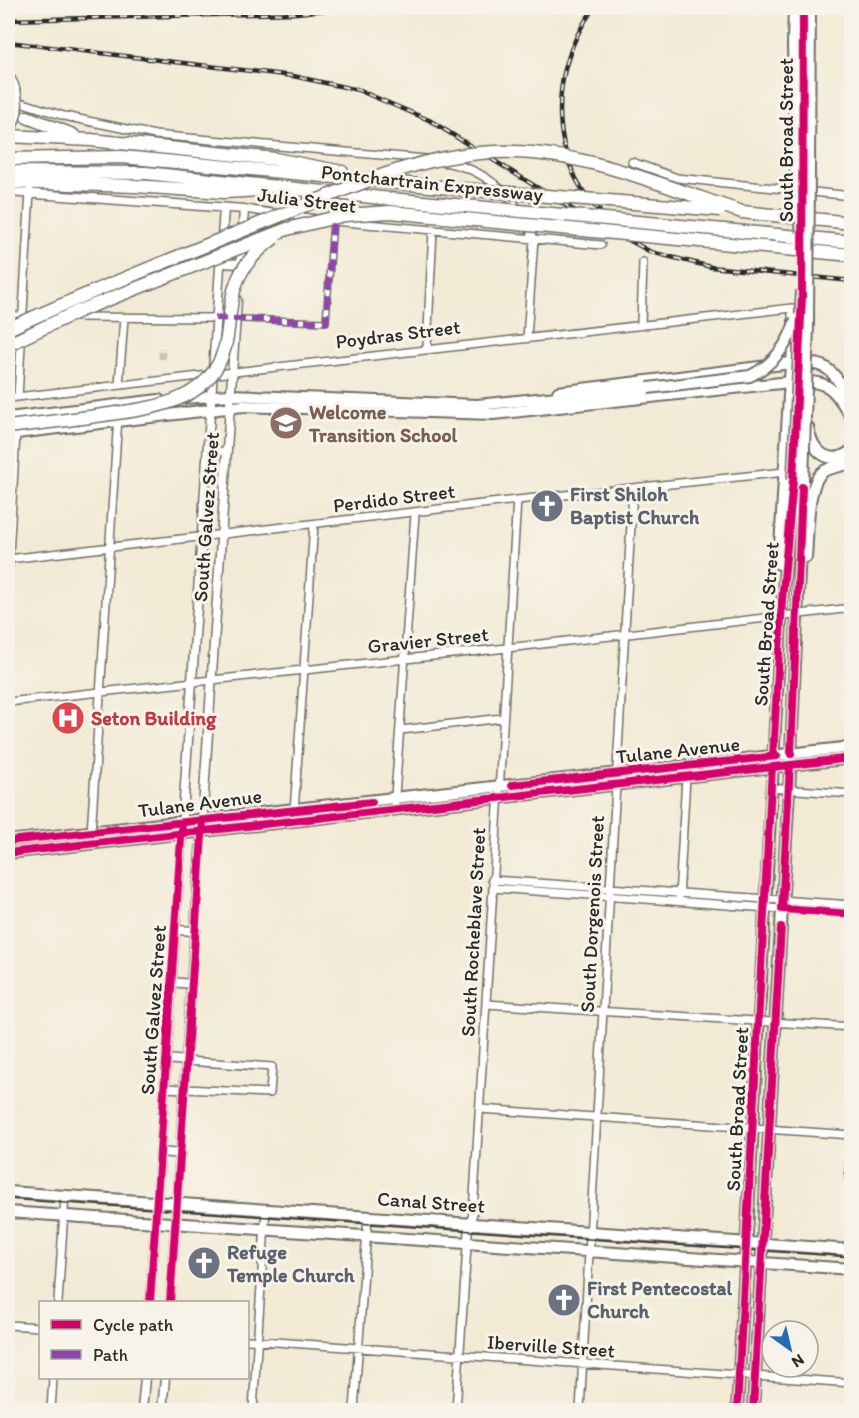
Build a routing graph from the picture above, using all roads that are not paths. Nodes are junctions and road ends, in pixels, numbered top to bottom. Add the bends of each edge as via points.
1 (794, 8) edge
2 (807, 8) edge
3 (8, 78) edge
4 (8, 98) edge
5 (8, 110) edge
6 (8, 131) edge
7 (8, 136) edge
8 (91, 140) junction
9 (8, 159) edge
10 (632, 162) dead end
11 (8, 172) edge
12 (8, 183) edge
13 (393, 183) junction
14 (293, 189) junction
15 (30, 191) junction
16 (8, 192) edge
17 (806, 192) junction
18 (852, 196) edge
19 (224, 208) junction
20 (244, 209) junction
21 (742, 212) junction
22 (333, 221) junction
23 (852, 223) edge
24 (287, 229) junction
25 (433, 230) junction
26 (802, 232) junction
27 (534, 239) junction
28 (852, 242) edge
29 (602, 245) dead end
30 (852, 255) edge
31 (643, 262) dead end
32 (219, 264) junction
33 (241, 264) junction
34 (802, 296) junction
35 (216, 303) junction
36 (237, 305) junction
37 (50, 309) junction
38 (8, 316) edge
39 (22, 316) junction
40 (124, 318) junction
41 (215, 318) junction
42 (236, 319) junction
43 (8, 323) edge
44 (641, 325) junction
45 (8, 329) edge
46 (527, 338) junction
47 (8, 345) edge
48 (427, 348) junction
49 (790, 363) junction
50 (232, 374) junction
51 (212, 376) junction
52 (790, 382) junction
53 (119, 385) junction
54 (231, 395) junction
55 (210, 396) junction
56 (18, 397) junction
57 (8, 398) edge
58 (852, 402) edge
59 (477, 405) junction
60 (118, 406) junction
61 (230, 407) junction
62 (209, 409) junction
63 (806, 414) junction
64 (8, 418) edge
65 (852, 418) edge
66 (118, 422) junction
67 (10, 431) edge
68 (852, 450) edge
69 (227, 451) junction
70 (207, 452) junction
71 (849, 464) edge
72 (794, 478) junction
73 (633, 490) junction
74 (517, 500) junction
75 (415, 514) junction
76 (314, 524) junction
77 (221, 536) junction
78 (201, 538) junction
79 (110, 548) junction
80 (8, 559) edge
81 (8, 573) edge
82 (852, 608) edge
83 (798, 614) junction
84 (781, 616) junction
85 (623, 635) junction
86 (507, 648) junction
87 (779, 655) junction
88 (795, 656) junction
89 (405, 659) junction
90 (302, 669) junction
91 (211, 679) junction
92 (191, 682) junction
93 (99, 692) junction
94 (8, 702) edge
95 (792, 711) junction
96 (776, 713) junction
97 (502, 718) junction
98 (401, 730) junction
99 (852, 747) edge
100 (852, 758) edge
101 (791, 759) junction
102 (773, 761) junction
103 (615, 774) junction
104 (686, 777) junction
105 (615, 785) junction
106 (771, 788) junction
107 (788, 789) junction
108 (498, 792) junction
109 (852, 794) edge
110 (395, 804) junction
111 (294, 814) junction
112 (203, 818) junction
113 (183, 821) junction
114 (202, 830) junction
115 (92, 832) junction
116 (182, 832) junction
117 (769, 835) junction
118 (786, 836) junction
119 (8, 841) edge
120 (89, 844) junction
121 (8, 853) edge
122 (492, 884) junction
123 (609, 888) junction
124 (680, 893) junction
125 (609, 897) junction
126 (679, 902) junction
127 (765, 903) junction
128 (782, 904) junction
129 (852, 905) edge
130 (852, 914) edge
131 (176, 930) junction
132 (196, 931) junction
133 (761, 981) junction
134 (171, 982) junction
135 (778, 983) junction
136 (192, 984) junction
137 (486, 1004) junction
138 (603, 1012) junction
139 (758, 1022) junction
140 (775, 1023) junction
141 (852, 1028) edge
142 (166, 1059) junction
143 (187, 1061) junction
144 (756, 1068) junction
145 (773, 1069) junction
146 (164, 1088) junction
147 (185, 1090) junction
148 (480, 1109) junction
149 (596, 1118) junction
150 (752, 1129) junction
151 (769, 1130) junction
152 (851, 1135) edge
153 (160, 1152) junction
154 (181, 1154) junction
155 (750, 1163) junction
156 (767, 1164) junction
157 (852, 1188) edge
158 (8, 1192) edge
159 (66, 1196) junction
160 (82, 1197) junction
161 (156, 1202) junction
162 (177, 1204) junction
163 (250, 1208) junction
164 (266, 1209) junction
165 (8, 1212) edge
166 (64, 1216) junction
167 (368, 1216) junction
168 (81, 1217) junction
169 (155, 1222) junction
170 (175, 1223) junction
171 (472, 1223) junction
172 (249, 1229) junction
173 (265, 1230) junction
174 (590, 1232) junction
175 (621, 1234) junction
176 (366, 1237) junction
177 (746, 1243) junction
178 (467, 1244) junction
179 (762, 1244) junction
180 (852, 1250) edge
181 (589, 1252) junction
182 (619, 1254) junction
183 (745, 1262) junction
184 (761, 1263) junction
185 (852, 1269) edge
186 (58, 1301) edge
187 (150, 1301) edge
188 (170, 1301) edge
189 (742, 1312) junction
190 (758, 1314) junction
191 (8, 1325) edge
192 (39, 1327) edge
193 (249, 1340) edge
194 (258, 1341) junction
195 (359, 1349) junction
196 (460, 1356) junction
197 (582, 1364) junction
198 (739, 1375) junction
199 (754, 1376) junction
200 (53, 1379) edge
201 (145, 1379) edge
202 (165, 1379) edge
203 (852, 1383) edge
204 (51, 1410) edge
205 (142, 1410) edge
206 (162, 1410) edge
207 (253, 1410) edge
208 (354, 1410) edge
209 (456, 1410) edge
210 (580, 1410) edge
211 (737, 1410) edge
212 (753, 1410) edge

1 - 26 main road, bridge via 796,182
2 - 17 street
2 - 26 main road, South Broad Street, bridge
2 - 63 main road, South Broad Street, bridge
3 - 6 highway, bridge via 16,104
4 - 27 street via 94,123 155,135 458,164 495,182 512,201
5 - 8 highway
7 - 8 highway
8 - 13 highway via 275,159
9 - 13 highway, Pontchartrain Expressway via 87,156
10 - 17 street via 677,178
11 - 14 highway, Pontchartrain Expressway via 146,173
12 - 14 highway via 224,192
13 - 21 highway, Pontchartrain Expressway, bridge
14 - 28 highway, Pontchartrain Expressway, bridge
15 - 16 street, Julia Street
15 - 19 street, Julia Street
15 - 39 street
17 - 18 street
19 - 20 street, Julia Street
19 - 32 street, South Galvez Street
20 - 22 street, Julia Street
20 - 33 street, South Galvez Street
21 - 23 highway, Pontchartrain Expressway
21 - 37 highway, bridge via 560,155 467,155 376,177
22 - 25 street, Julia Street
22 - 42 street via 326,322
24 - 30 highway, bridge via 345,215 390,212
24 - 47 highway, bridge via 79,311
24 - 67 highway, bridge via 252,256 242,271 231,296 221,355 208,377 191,392 158,408
25 - 27 street, Julia Street
25 - 48 street
26 - 34 main road, South Broad Street
27 - 29 street, Julia Street
27 - 46 street
31 - 44 street
32 - 33 street
32 - 35 street, South Galvez Street
33 - 36 street, South Galvez Street
34 - 59 main road, bridge via 784,348 761,371 731,380
34 - 72 main road, South Broad Street, bridge
35 - 36 street
35 - 41 street, South Galvez Street
36 - 42 street, South Galvez Street
37 - 43 highway, bridge
37 - 45 highway, bridge
38 - 39 street
39 - 40 street
39 - 56 street
40 - 41 street
40 - 53 street
41 - 42 street
41 - 51 street, South Galvez Street
42 - 50 street, South Galvez Street
44 - 46 street, Poydras Street
44 - 49 street, Poydras Street via 792,308
46 - 48 street, Poydras Street
48 - 50 street, Poydras Street
49 - 52 main road
49 - 58 main road via 815,362 825,366
49 - 59 main road via 573,389
50 - 51 street, Poydras Street
50 - 54 street, South Galvez Street
51 - 53 street, Poydras Street
51 - 55 street, South Galvez Street
52 - 61 main road via 493,414
52 - 65 main road via 824,383
52 - 72 main road
53 - 56 street, Poydras Street
54 - 55 main road
54 - 59 main road
54 - 61 street, South Galvez Street
55 - 60 main road
55 - 62 street, South Galvez Street
56 - 57 street, Poydras Street
60 - 64 main road
60 - 66 street
61 - 62 main road
61 - 69 street, South Galvez Street
62 - 66 main road
62 - 70 street, South Galvez Street
63 - 68 main road, bridge via 812,445 820,454 838,458
63 - 72 main road, South Broad Street, bridge
66 - 67 main road
66 - 79 street
67 - 80 street
69 - 70 street
69 - 77 street, South Galvez Street
70 - 78 street, South Galvez Street
71 - 83 main road via 826,470 813,489
72 - 73 street, Perdido Street
72 - 83 main road, South Broad Street
72 - 84 main road, South Broad Street
73 - 74 street, Perdido Street
73 - 85 street, South Dorgenois Street
74 - 75 street, Perdido Street
74 - 86 street, South Rocheblave Street
75 - 76 street, Perdido Street
75 - 89 street
76 - 77 street, Perdido Street
76 - 90 street
77 - 78 street, Perdido Street
77 - 91 street, South Galvez Street
78 - 79 street, Perdido Street
78 - 92 street, South Galvez Street
79 - 80 street, Perdido Street
79 - 93 street
80 - 81 street
82 - 83 street, Gravier Street
83 - 84 street, Gravier Street
83 - 88 main road, South Broad Street
84 - 85 street, Gravier Street
84 - 87 main road, South Broad Street
85 - 86 street, Gravier Street
85 - 103 street, South Dorgenois Street
86 - 89 street, Gravier Street
86 - 97 street, South Rocheblave Street
87 - 88 main road
87 - 96 main road, South Broad Street
88 - 95 main road, South Broad Street
89 - 90 street, Gravier Street
89 - 98 street
90 - 91 street, Gravier Street
90 - 111 street
91 - 92 street, Gravier Street
91 - 112 street, South Galvez Street
92 - 93 street, Gravier Street
92 - 113 street, South Galvez Street
93 - 94 street, Gravier Street
93 - 115 street
95 - 96 main road
95 - 101 main road, South Broad Street
96 - 102 main road, South Broad Street
97 - 98 street
97 - 108 street, South Rocheblave Street
98 - 110 street
99 - 101 main road, Tulane Avenue
100 - 101 main road, Tulane Avenue
101 - 102 main road, Tulane Avenue
101 - 107 main road, South Broad Street
102 - 103 main road, Tulane Avenue
102 - 104 main road, Tulane Avenue
102 - 106 main road, South Broad Street
103 - 105 street, South Dorgenois Street
103 - 108 main road, Tulane Avenue
104 - 105 main road, Tulane Avenue
104 - 124 street
105 - 108 main road, Tulane Avenue
105 - 123 street, South Dorgenois Street
106 - 107 street
106 - 117 main road, South Broad Street
107 - 109 street
107 - 118 main road, South Broad Street
108 - 110 main road, Tulane Avenue
108 - 122 street, South Rocheblave Street
110 - 111 main road, Tulane Avenue
111 - 112 main road, Tulane Avenue
111 - 114 main road, Tulane Avenue
112 - 113 main road, Tulane Avenue
112 - 114 street, South Galvez Street
113 - 115 main road, Tulane Avenue
113 - 116 street, South Galvez Street
114 - 116 main road, Tulane Avenue
114 - 132 street, South Galvez Street
115 - 119 main road, Tulane Avenue
115 - 120 street
116 - 120 main road, Tulane Avenue
116 - 131 street, South Galvez Street
117 - 118 main road
117 - 127 main road, South Broad Street
118 - 128 main road, South Broad Street
120 - 121 main road, Tulane Avenue
122 - 123 street
122 - 125 street
122 - 137 street, South Rocheblave Street
123 - 124 street
123 - 125 street, South Dorgenois Street
124 - 126 street
124 - 127 street
125 - 126 street
125 - 138 street, South Dorgenois Street
126 - 127 street
127 - 128 street
127 - 133 main road, South Broad Street
128 - 129 street
128 - 130 street
128 - 135 main road, South Broad Street
131 - 132 street
131 - 134 street, South Galvez Street
132 - 136 street, South Galvez Street
133 - 135 main road
133 - 139 main road, South Broad Street
134 - 136 street
134 - 142 street, South Galvez Street
135 - 140 main road, South Broad Street
136 - 143 street, South Galvez Street
137 - 138 street
137 - 148 street, South Rocheblave Street
138 - 139 street
138 - 149 street, South Dorgenois Street
139 - 140 street
139 - 144 main road, South Broad Street
140 - 141 street
140 - 145 main road, South Broad Street
142 - 143 street
142 - 146 street, South Galvez Street
143 - 147 street, South Galvez Street
143 - 147 street via 272,1067 270,1093
144 - 145 main road
144 - 150 main road, South Broad Street
145 - 151 main road, South Broad Street
146 - 147 street
146 - 153 street, South Galvez Street
147 - 154 street, South Galvez Street
148 - 149 street
148 - 171 street, South Rocheblave Street
149 - 150 street
149 - 174 street, South Dorgenois Street
150 - 151 street
150 - 155 main road, South Broad Street
151 - 152 street
151 - 156 main road, South Broad Street
152 - 157 street
153 - 154 street
153 - 161 street, South Galvez Street
154 - 162 street, South Galvez Street
155 - 156 main road
155 - 177 main road, South Broad Street
156 - 179 main road, South Broad Street
158 - 159 main road, Canal Street
159 - 160 main road, Canal Street
159 - 166 street
160 - 161 main road, Canal Street
160 - 168 main road
161 - 162 main road, Canal Street
161 - 169 street, South Galvez Street
162 - 163 main road, Canal Street
162 - 170 street, South Galvez Street
163 - 164 main road, Canal Street
163 - 172 main road
164 - 167 main road, Canal Street
164 - 173 street
165 - 166 main road, Canal Street
166 - 168 main road, Canal Street
166 - 186 street
167 - 171 main road, Canal Street
167 - 176 street
168 - 169 main road, Canal Street
169 - 170 main road, Canal Street
169 - 187 street, South Galvez Street
170 - 172 main road, Canal Street
170 - 188 street, South Galvez Street
171 - 174 main road, Canal Street
171 - 178 street, South Rocheblave Street
172 - 173 main road, Canal Street
173 - 176 main road, Canal Street
173 - 194 street
174 - 175 main road, Canal Street
174 - 181 street, South Dorgenois Street
175 - 177 main road, Canal Street
175 - 182 main road
176 - 178 main road, Canal Street
176 - 195 street
177 - 179 main road, Canal Street
177 - 183 main road, South Broad Street
178 - 181 main road, Canal Street
178 - 196 street, South Rocheblave Street
179 - 180 main road, Canal Street
179 - 184 main road, South Broad Street
181 - 182 main road, Canal Street
181 - 197 street, South Dorgenois Street
182 - 183 main road, Canal Street
183 - 184 main road, Canal Street
183 - 189 main road, South Broad Street
184 - 185 main road, Canal Street
184 - 190 main road, South Broad Street
189 - 190 main road
189 - 198 main road, South Broad Street
190 - 199 main road, South Broad Street
191 - 192 street
193 - 194 street, Iberville Street
194 - 195 street, Iberville Street
194 - 207 street
195 - 196 street, Iberville Street
195 - 208 street
196 - 197 street, Iberville Street
196 - 209 street, South Rocheblave Street
197 - 198 street, Iberville Street
197 - 210 street, South Dorgenois Street
198 - 199 street, Iberville Street
198 - 211 main road, South Broad Street
199 - 203 street, Iberville Street
199 - 212 main road, South Broad Street
200 - 204 street
201 - 205 street
202 - 206 street

